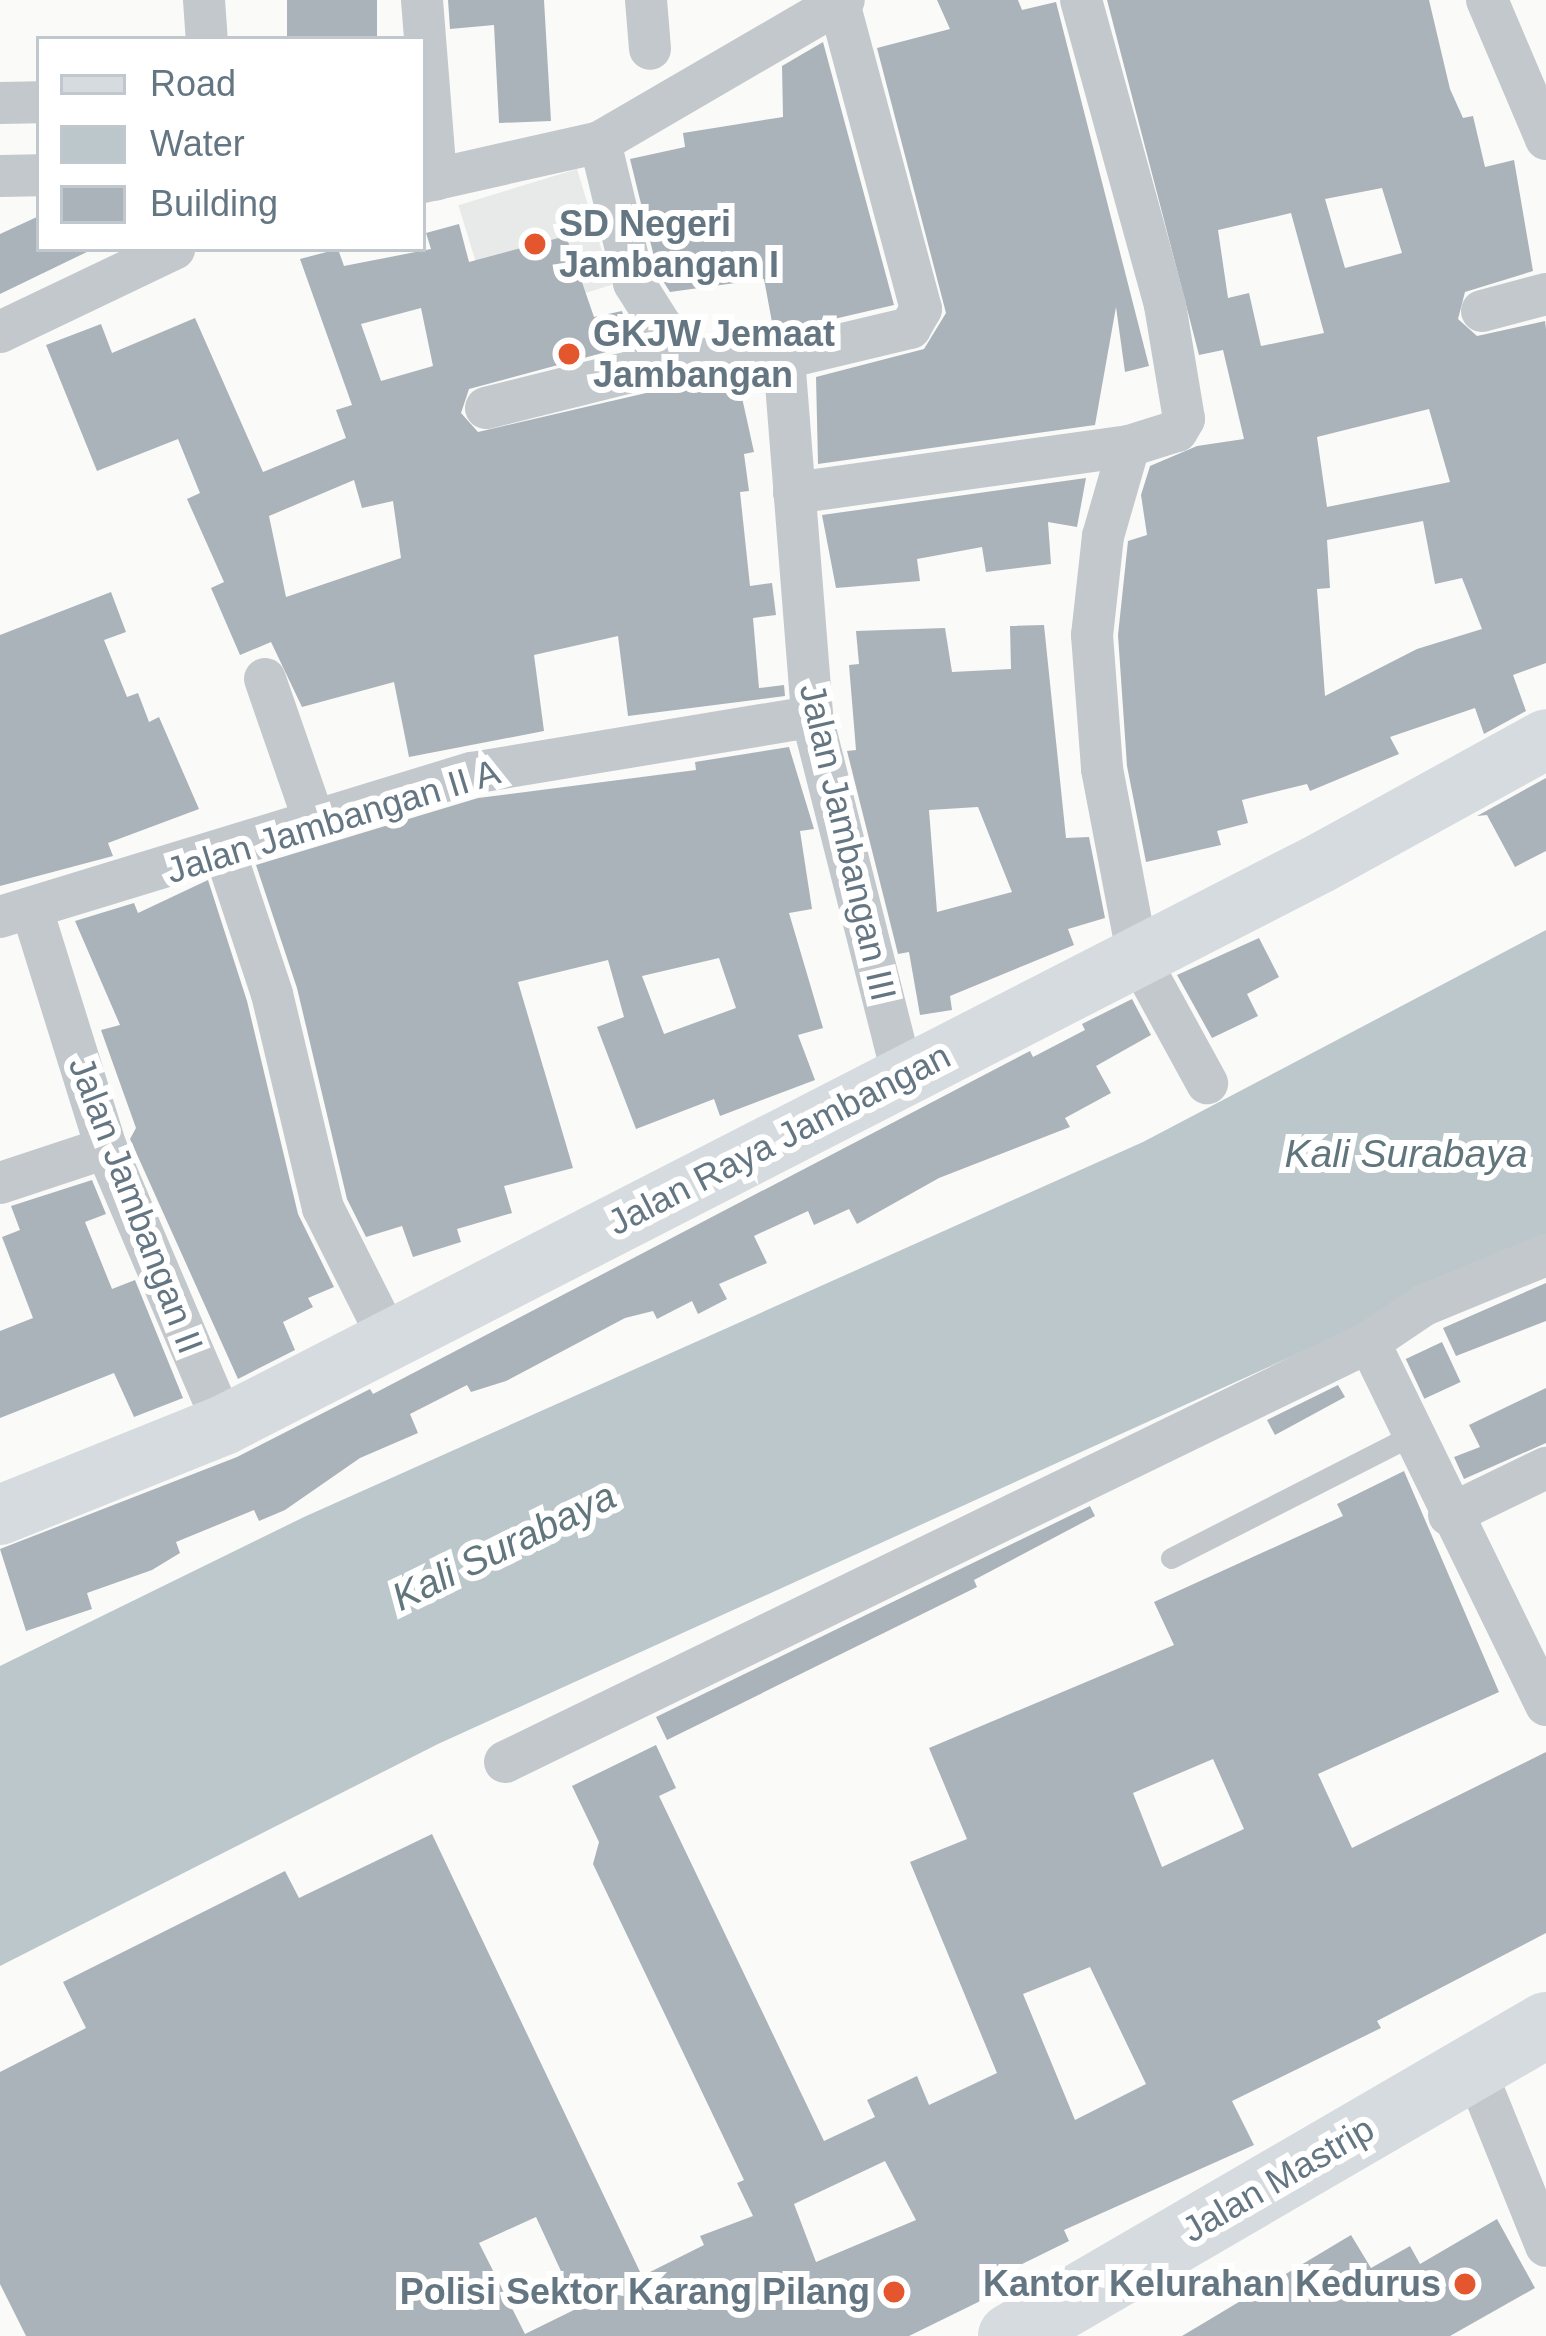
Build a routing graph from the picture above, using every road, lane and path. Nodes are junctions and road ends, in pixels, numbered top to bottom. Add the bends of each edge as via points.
1 (204, 0) edge
2 (422, 0) edge
3 (646, 0) edge
4 (1081, 0) edge
5 (1487, 0) edge
6 (840, 1) edge
7 (207, 36) edge
8 (424, 36) edge
9 (650, 49) dead end
10 (426, 90) edge
11 (36, 102) edge
12 (0, 103) edge
13 (1546, 139) edge
14 (600, 142) junction
15 (36, 175) edge
16 (0, 176) edge
17 (430, 180) edge
18 (168, 252) edge
19 (1546, 293) edge
20 (1482, 311) dead end
21 (0, 332) edge
22 (784, 358) junction
23 (682, 359) junction
24 (486, 408) dead end
25 (1130, 446) junction
26 (794, 493) junction
27 (265, 679) dead end
28 (812, 717) junction
29 (1546, 740) edge
30 (315, 823) junction
31 (225, 852) junction
32 (16, 915) edge
33 (1138, 957) junction
34 (903, 1076) junction
35 (1207, 1084) dead end
36 (106, 1148) junction
37 (0, 1183) edge
38 (1546, 1255) edge
39 (389, 1340) junction
40 (1369, 1342) junction
41 (224, 1426) junction
42 (1412, 1435) junction
43 (1546, 1468) edge
44 (0, 1514) edge
45 (1449, 1516) junction
46 (1172, 1558) dead end
47 (1546, 1705) edge
48 (505, 1762) dead end
49 (1546, 2024) edge
50 (1473, 2065) junction
51 (1546, 2246) edge
52 (1011, 2336) edge

1 - 7 street
2 - 8 street
3 - 9 street
4 - 25 street via 1181,396 1177,431
5 - 13 street
6 - 14 street
6 - 22 street via 921,309 910,328
10 - 17 street
11 - 12 street
14 - 17 street
14 - 23 street via 634,283
15 - 16 street
18 - 21 street
19 - 20 street
22 - 23 street
22 - 26 street, Jalan Jambangan III
23 - 24 street
25 - 26 street
25 - 33 street via 1103,536 1092,634 1102,769
26 - 28 street, Jalan Jambangan III
27 - 30 street
28 - 30 street, Jalan Jambangan II A via 472,773
28 - 34 street, Jalan Jambangan III
29 - 33 main road, Jalan Raya Jambangan
30 - 31 street, Jalan Jambangan II A
31 - 32 street, Jalan Jambangan II A
31 - 39 street via 272,994 323,1208
32 - 36 street, Jalan Jambangan II
33 - 34 main road, Jalan Raya Jambangan
33 - 35 street
34 - 39 main road, Jalan Raya Jambangan
36 - 37 street
36 - 41 street, Jalan Jambangan II
38 - 40 street via 1424,1305
39 - 41 main road, Jalan Raya Jambangan
40 - 42 street
40 - 48 street
41 - 44 main road, Jalan Raya Jambangan
42 - 45 street
42 - 46 lane
43 - 45 street
45 - 47 street
49 - 50 main road, Jalan Mastrip
50 - 51 street
50 - 52 main road, Jalan Mastrip

